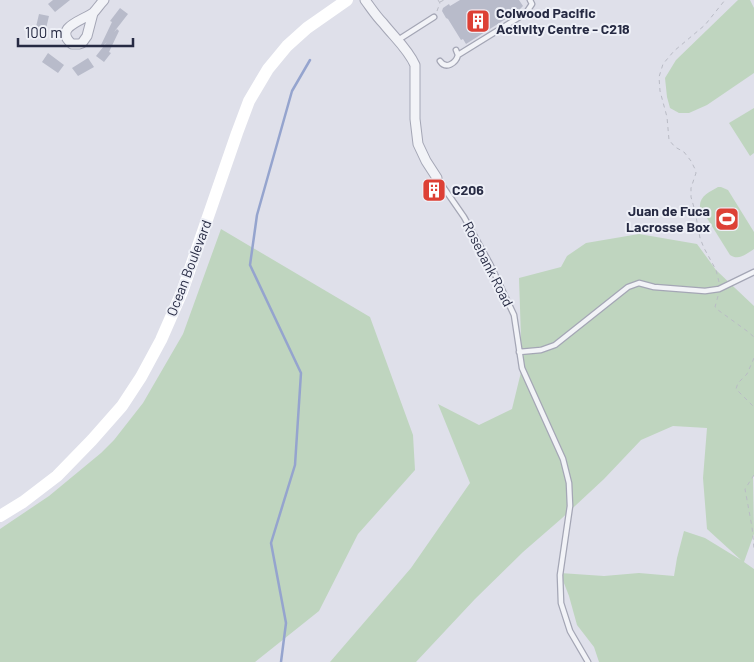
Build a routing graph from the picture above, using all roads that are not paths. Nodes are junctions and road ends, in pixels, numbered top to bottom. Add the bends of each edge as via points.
1 (104, 0) edge
2 (347, 0) edge
3 (365, 0) edge
4 (530, 0) edge
5 (93, 13) dead end
6 (434, 17) road end
7 (398, 40) junction
8 (440, 61) dead end
9 (437, 178) joint
10 (754, 272) edge
11 (519, 352) junction
12 (0, 516) edge
13 (588, 662) edge

1 - 5 street
2 - 12 street, Ocean Boulevard via 287,46 268,69 249,101 182,292 161,340 122,406 57,476
3 - 7 street, Rosebank Road
4 - 8 lane via 532,4 526,14 457,52 453,63 442,64
6 - 7 lane
7 - 9 street, Rosebank Road via 415,65 418,144
9 - 11 lane, Rosebank Road via 464,217 490,264 514,315
10 - 11 lane via 705,291 639,283 628,287 555,345
11 - 13 lane, Rosebank Road via 522,368 563,459 569,483 570,506 560,576 561,603 570,632

